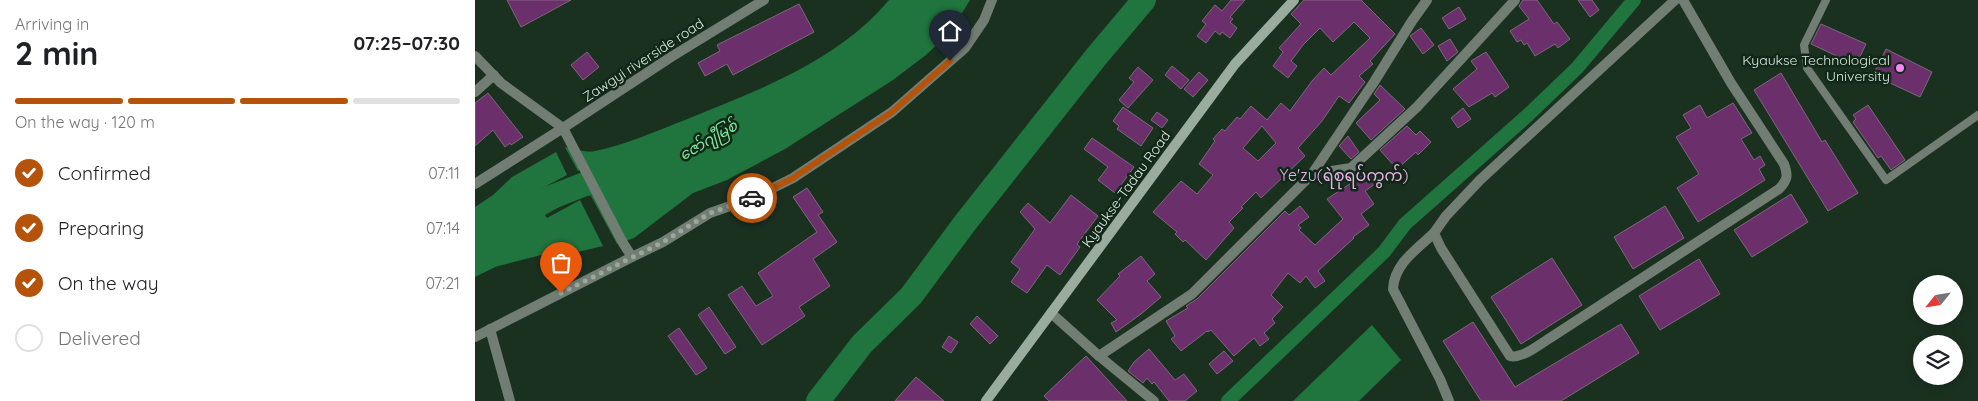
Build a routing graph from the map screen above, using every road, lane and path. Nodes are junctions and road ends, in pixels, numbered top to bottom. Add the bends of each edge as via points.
1 (765, 0) edge
2 (992, 0) edge
3 (1294, 0) edge
4 (1427, 0) edge
5 (1515, 0) edge
6 (1675, 0) edge
7 (1683, 0) edge
8 (1826, 0) edge
9 (753, 3) edge
10 (475, 56) edge
11 (494, 75) junction
12 (475, 92) edge
13 (1978, 115) edge
14 (563, 128) junction
15 (1312, 174) junction
16 (475, 184) edge
17 (1434, 233) junction
18 (632, 257) junction
19 (1051, 313) junction
20 (490, 329) junction
21 (475, 337) edge
22 (1099, 356) junction
23 (510, 401) edge
24 (986, 401) edge
25 (1154, 401) edge
26 (1449, 401) edge

1 - 9 street, Zawgyi riverside road
2 - 18 street via 984,20 965,48 892,112 793,178 753,198 710,213
3 - 19 main road, Kyaukse-Tadau Road via 1235,64
4 - 15 street
5 - 15 street via 1417,107 1351,168
6 - 17 street via 1480,180
7 - 17 street via 1783,164 1787,174 1783,184 1550,338 1515,357 1510,356 1496,336
8 - 13 lane via 1804,45 1807,68 1886,180
9 - 14 street, Zawgyi riverside road
10 - 11 street
11 - 12 street
11 - 14 street
14 - 16 street, Zawgyi riverside road
14 - 18 street
15 - 22 street via 1192,294
17 - 26 street via 1401,264 1395,274 1393,289
18 - 20 street
19 - 22 street
19 - 24 main road, Kyaukse-Tadau Road
20 - 21 street
20 - 23 street
22 - 25 street

